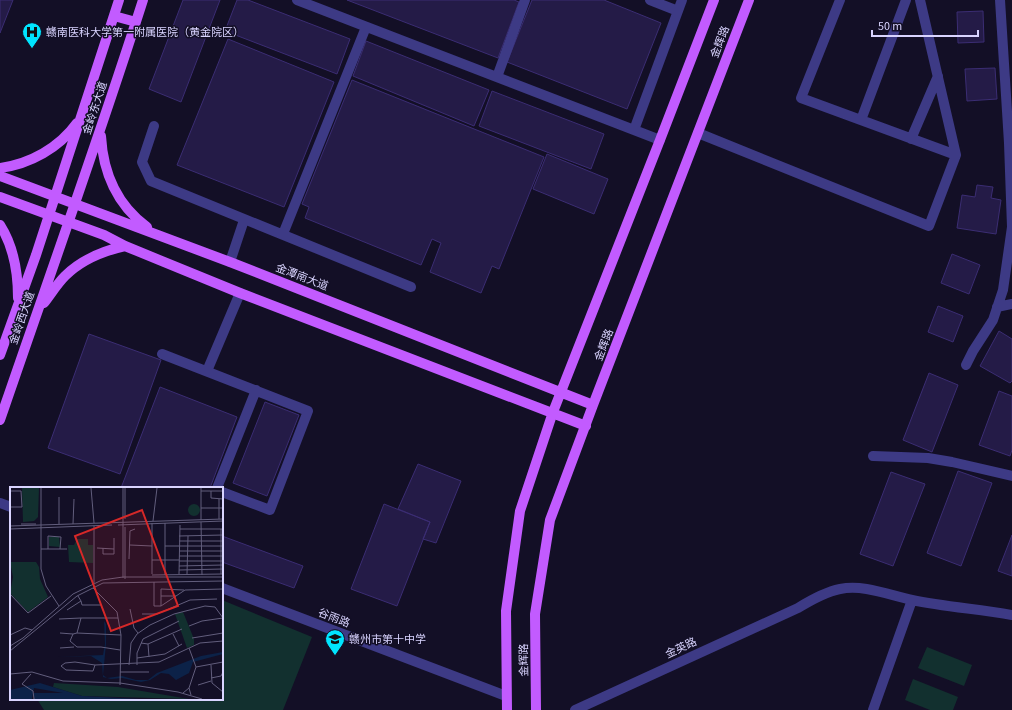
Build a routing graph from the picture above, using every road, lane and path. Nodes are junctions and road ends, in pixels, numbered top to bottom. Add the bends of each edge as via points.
1 (119, 0) edge
2 (143, 0) edge
3 (297, 0) edge
4 (525, 0) edge
5 (650, 0) edge
6 (682, 0) edge
7 (714, 0) edge
8 (749, 0) edge
9 (840, 0) edge
10 (906, 0) edge
11 (920, 0) edge
12 (1000, 0) edge
13 (678, 10) junction
14 (114, 16) junction
15 (136, 22) junction
16 (366, 27) junction
17 (938, 76) junction
18 (497, 77) junction
19 (82, 117) junction
20 (861, 120) junction
21 (154, 126) dead end
22 (634, 130) junction
23 (100, 132) junction
24 (698, 133) junction
25 (911, 139) junction
26 (660, 140) junction
27 (956, 155) junction
28 (0, 168) edge
29 (0, 176) edge
30 (0, 197) edge
31 (54, 197) junction
32 (75, 204) junction
33 (49, 216) junction
34 (244, 220) junction
35 (69, 223) junction
36 (0, 225) edge
37 (157, 234) junction
38 (283, 234) junction
39 (125, 246) junction
40 (230, 262) junction
41 (411, 287) dead end
42 (240, 293) junction
43 (1012, 304) edge
44 (997, 307) junction
45 (38, 310) junction
46 (16, 312) junction
47 (162, 354) dead end
48 (0, 356) edge
49 (966, 365) dead end
50 (207, 371) junction
51 (256, 390) junction
52 (561, 391) junction
53 (593, 405) junction
54 (553, 412) junction
55 (0, 420) edge
56 (586, 426) junction
57 (873, 456) dead end
58 (1012, 476) edge
59 (217, 487) edge
60 (223, 492) edge
61 (0, 503) edge
62 (10, 507) edge
63 (223, 588) edge
64 (912, 600) junction
65 (1012, 616) edge
66 (506, 696) junction
67 (507, 710) edge
68 (536, 710) edge
69 (575, 710) edge
70 (873, 710) edge

1 - 14 main road, 金岭东大道
2 - 15 main road, 金岭东大道
3 - 16 street
4 - 18 street
5 - 13 street
6 - 13 street
7 - 26 main road, 金辉路
8 - 24 main road, 金辉路
9 - 20 street via 801,98
10 - 20 street
11 - 17 street
12 - 44 street via 1012,227 1003,290
13 - 22 street
14 - 15 main road
14 - 19 main road, 金岭东大道
15 - 23 main road, 金岭东大道
16 - 18 street
16 - 38 street
17 - 25 street
17 - 27 street
18 - 22 street
19 - 28 main road via 64,138 43,154 19,164
19 - 31 main road, 金岭东大道
20 - 25 street
21 - 34 street via 142,162 152,181
22 - 26 street
23 - 32 main road, 金岭东大道
23 - 37 main road via 107,172 118,196 135,217
24 - 27 street via 929,226
24 - 53 main road, 金辉路
25 - 27 street
26 - 52 main road, 金辉路
29 - 31 main road, 金潭南大道
30 - 33 main road
31 - 32 main road, 金潭南大道
31 - 33 main road, 金岭东大道
32 - 35 main road, 金岭东大道
32 - 37 main road, 金潭南大道
33 - 35 main road
33 - 46 main road, 金岭西大道
34 - 38 street
34 - 40 street
35 - 39 main road via 104,235
35 - 45 main road, 金岭西大道
36 - 46 main road via 16,269
37 - 40 main road, 金潭南大道
38 - 41 street
39 - 42 main road
39 - 45 main road via 100,253 76,266
40 - 52 main road, 金潭南大道
42 - 50 street
42 - 54 main road
43 - 44 street
44 - 49 street via 993,320
45 - 55 main road, 金岭西大道
46 - 48 main road, 金岭西大道
47 - 50 street
50 - 51 street
51 - 59 street
51 - 60 street via 308,411 270,510
52 - 53 main road, 金潭南大道
52 - 54 main road, 金辉路
53 - 56 main road, 金辉路
54 - 56 main road
54 - 66 main road, 金辉路 via 520,512 506,611
56 - 68 main road, 金辉路 via 550,520 535,614
57 - 58 street via 934,459
61 - 62 street
63 - 66 street, 谷雨路
64 - 65 street, 金英路
64 - 69 street, 金英路 via 859,588 840,589 812,599 798,608
64 - 70 street
66 - 67 main road, 金辉路

